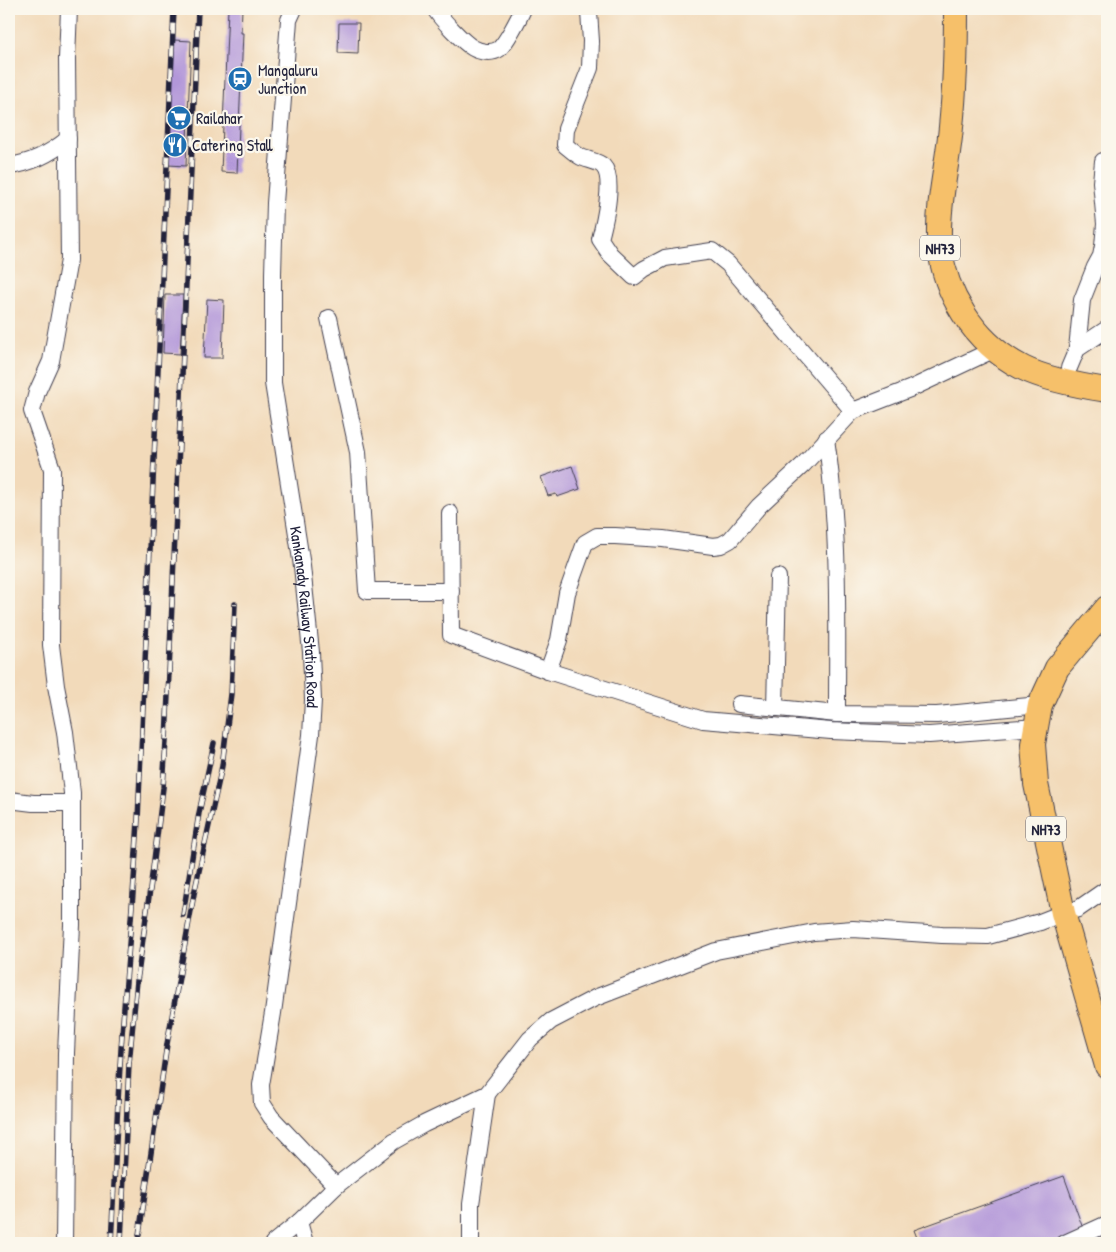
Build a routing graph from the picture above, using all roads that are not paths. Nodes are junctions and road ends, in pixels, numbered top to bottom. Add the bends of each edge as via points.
1 (69, 9) edge
2 (435, 9) edge
3 (523, 9) edge
4 (588, 9) edge
5 (956, 9) edge
6 (970, 9) edge
7 (292, 14) edge
8 (68, 139) junction
9 (1103, 160) dead end
10 (9, 166) edge
11 (328, 318) dead end
12 (1107, 329) edge
13 (995, 349) junction
14 (1073, 358) junction
15 (1107, 375) edge
16 (1107, 390) edge
17 (852, 411) junction
18 (826, 439) junction
19 (450, 513) dead end
20 (778, 577) dead end
21 (451, 591) junction
22 (1107, 608) edge
23 (1107, 632) edge
24 (548, 672) junction
25 (739, 704) dead end
26 (775, 708) junction
27 (837, 714) junction
28 (1038, 716) junction
29 (9, 800) edge
30 (72, 803) junction
31 (1107, 889) edge
32 (1070, 911) junction
33 (1107, 1011) edge
34 (1107, 1066) edge
35 (487, 1094) junction
36 (336, 1186) junction
37 (299, 1222) junction
38 (1107, 1224) edge
39 (64, 1243) edge
40 (273, 1243) edge
41 (305, 1243) edge
42 (471, 1243) edge
43 (1065, 1243) edge

1 - 8 street
2 - 3 street via 472,48 487,52 499,49
4 - 17 street via 592,41 590,68 566,128 565,145 579,156 603,166 606,173 609,187 600,239 610,254 634,277 665,258 712,251 728,264
5 - 13 highway, NH73 via 953,97 939,237 947,279 962,313
6 - 14 highway, NH73 via 968,82 954,223 957,257 964,283 975,305 1004,337 1030,354
7 - 36 street, Kankanady Railway Station Road via 275,203 273,383 302,566 313,700 311,735 261,1085 262,1103 271,1117
8 - 10 street via 54,151 27,164
8 - 30 street via 70,260 51,361 32,411 52,469 51,645
9 - 14 street via 1103,246 1082,300
11 - 21 street via 358,452 367,591
12 - 14 street
13 - 16 highway, NH73 via 1023,368 1065,383
13 - 17 street via 912,388
14 - 15 highway, NH73
17 - 18 street
18 - 24 street via 730,540 721,545 616,536 598,536 585,543 567,594 559,640
18 - 27 street via 832,480 837,587
19 - 21 street
20 - 26 street
21 - 24 street via 451,635
22 - 28 highway, NH73 via 1057,668
23 - 32 highway, NH73 via 1070,676 1051,725 1051,781
24 - 28 street via 704,720 929,735
25 - 26 street
26 - 27 street
27 - 28 street
28 - 32 highway, NH73 via 1033,744 1036,784
29 - 30 street
30 - 39 street
31 - 32 street
32 - 33 highway, NH73
32 - 34 highway, NH73
32 - 35 street via 988,936 853,929 814,932 716,952 595,998 551,1021 530,1040
35 - 36 street via 394,1141
35 - 42 street via 471,1204
36 - 37 street
37 - 40 street
37 - 41 street
38 - 43 street

